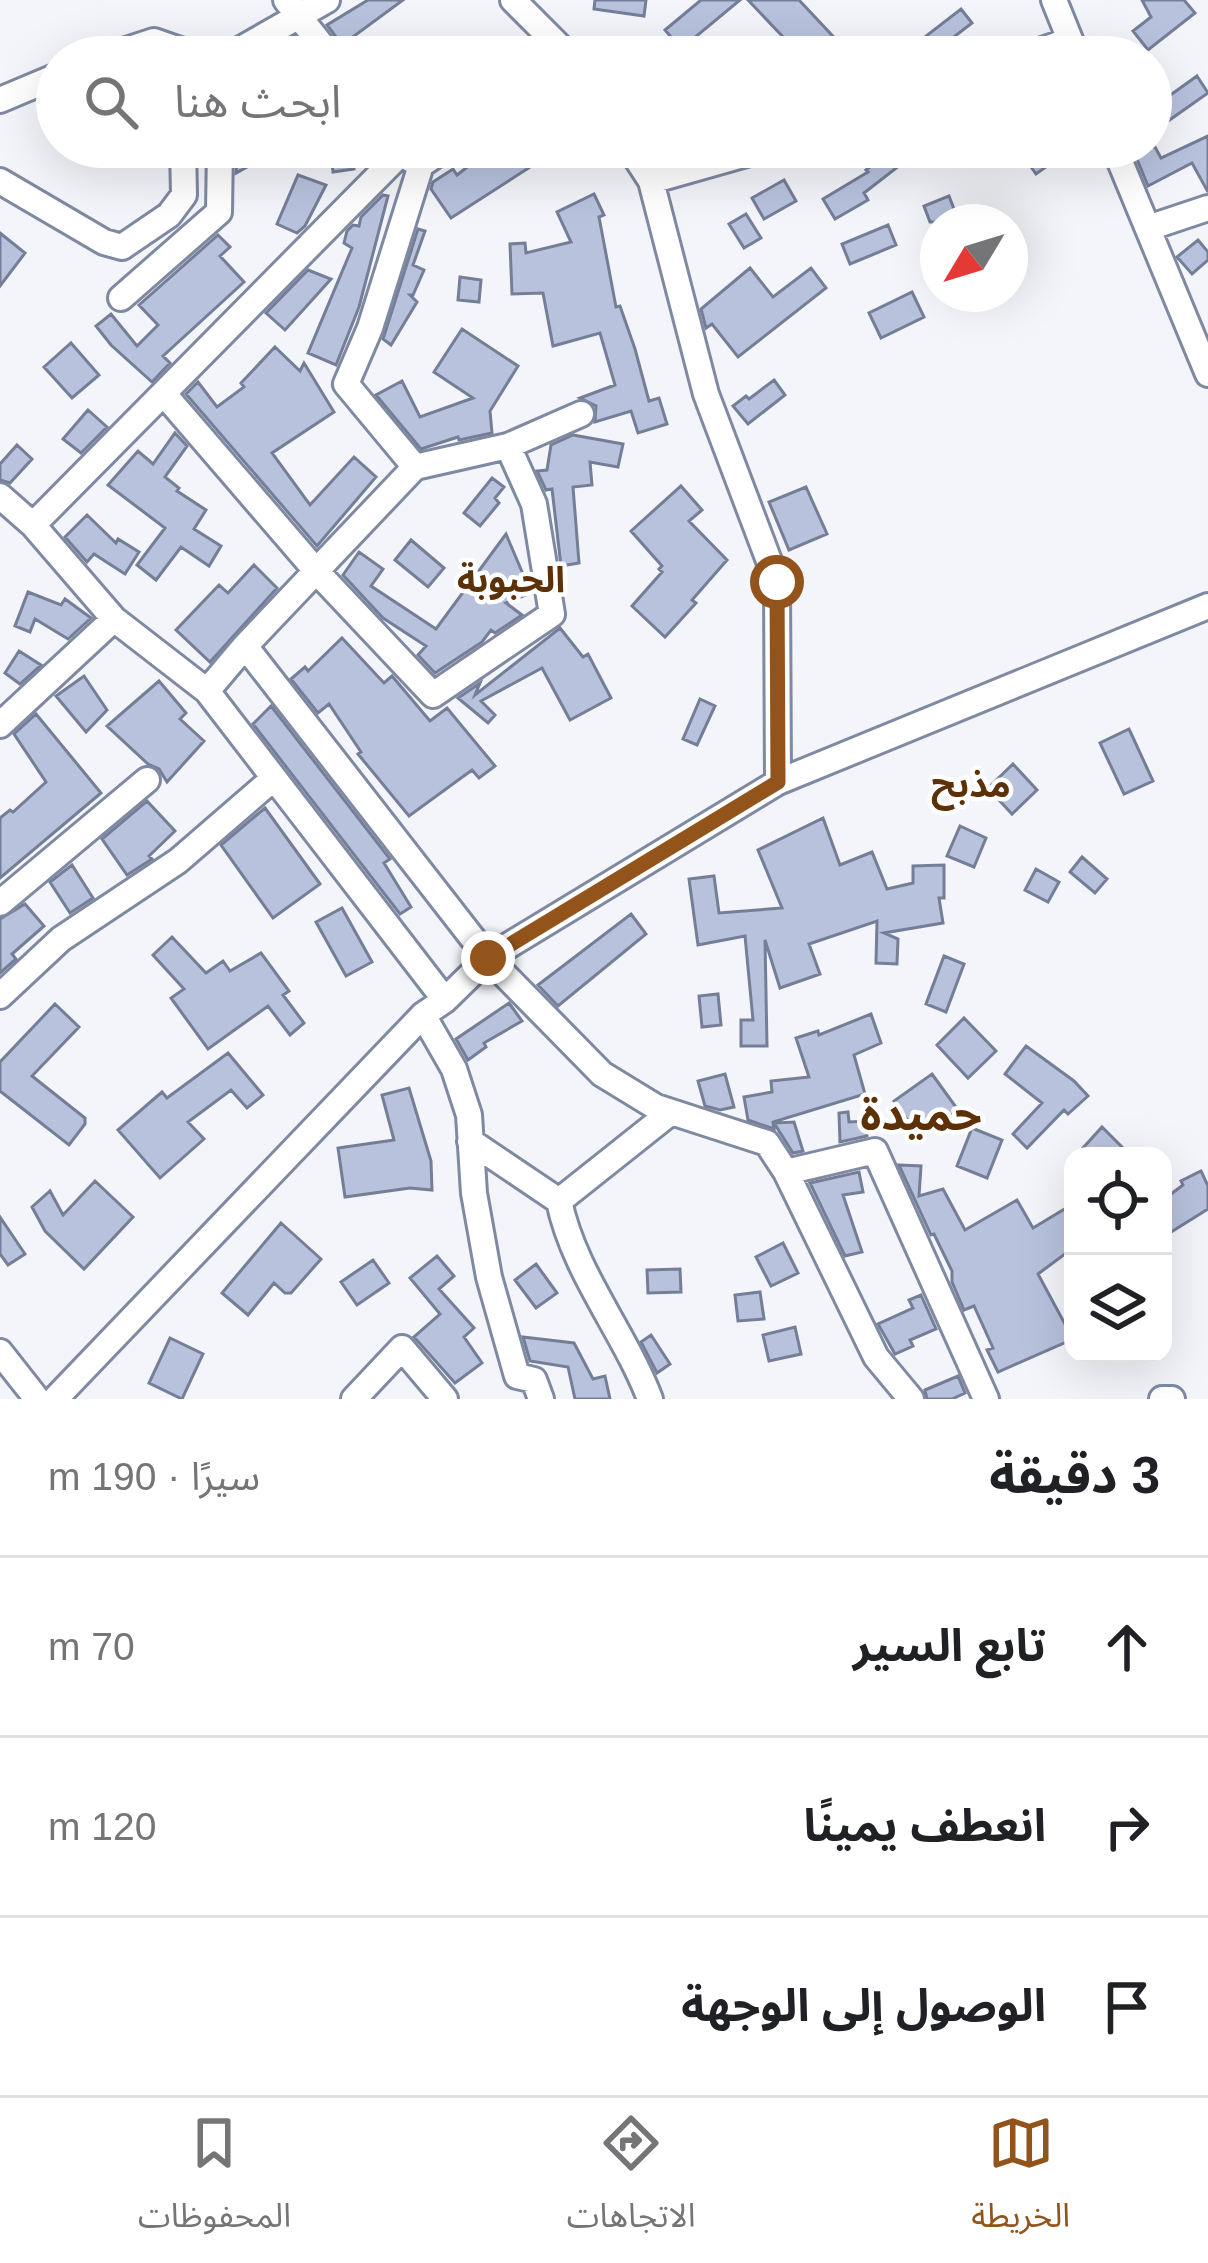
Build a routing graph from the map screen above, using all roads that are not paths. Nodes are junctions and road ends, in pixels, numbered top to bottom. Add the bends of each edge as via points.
1 (327, 0) edge
2 (513, 0) edge
3 (1054, 0) edge
4 (294, 8) edge
5 (256, 36) edge
6 (315, 36) edge
7 (549, 36) edge
8 (1069, 36) edge
9 (36, 85) edge
10 (0, 100) edge
11 (183, 168) edge
12 (220, 168) edge
13 (392, 168) edge
14 (402, 168) edge
15 (643, 168) edge
16 (697, 168) edge
17 (1123, 168) edge
18 (0, 181) edge
19 (651, 181) junction
20 (1208, 208) edge
21 (1148, 228) junction
22 (121, 298) dead end
23 (1208, 374) edge
24 (164, 394) junction
25 (581, 414) dead end
26 (508, 446) junction
27 (415, 467) junction
28 (0, 496) edge
29 (33, 525) junction
30 (318, 574) junction
31 (1208, 606) edge
32 (114, 619) junction
33 (245, 646) junction
34 (207, 691) junction
35 (0, 725) edge
36 (274, 778) junction
37 (147, 780) dead end
38 (778, 782) junction
39 (0, 903) edge
40 (488, 958) junction
41 (0, 996) edge
42 (445, 1000) junction
43 (423, 1016) junction
44 (670, 1112) junction
45 (470, 1141) junction
46 (786, 1172) junction
47 (559, 1201) junction
48 (0, 1352) edge
49 (38, 1399) edge
50 (55, 1399) edge
51 (354, 1399) edge
52 (445, 1399) edge
53 (541, 1399) edge
54 (650, 1399) edge
55 (911, 1399) edge
56 (986, 1399) edge
57 (1162, 1399) edge
58 (1172, 1399) edge

1 - 4 street
2 - 7 street
3 - 8 street
4 - 5 street
4 - 6 street
9 - 10 street
11 - 18 street via 184,195 169,215 122,247
12 - 22 street via 219,212
13 - 24 street
14 - 27 street via 370,328 346,384
15 - 19 street
16 - 19 street
17 - 21 street
19 - 38 street via 706,394 777,582
20 - 21 street
21 - 23 street
24 - 29 street
24 - 30 street
25 - 26 street
26 - 27 street
26 - 30 street via 534,504 551,614 506,648 433,695
27 - 30 street
28 - 29 street
29 - 32 street
30 - 33 street
31 - 38 street
32 - 34 street
32 - 35 street
33 - 34 street
33 - 40 street
34 - 36 street
36 - 41 street via 178,861 61,939
36 - 42 street
37 - 39 street
38 - 40 street
40 - 42 street
40 - 44 street via 602,1073
42 - 43 street
43 - 45 street via 454,1069
43 - 50 street
44 - 46 street via 767,1143
44 - 47 street
45 - 47 street
45 - 53 street via 489,1277 518,1376 534,1380
46 - 55 street via 876,1357
46 - 56 street via 875,1151
47 - 54 street via 584,1272
48 - 49 street
51 - 52 street via 402,1348
57 - 58 street

